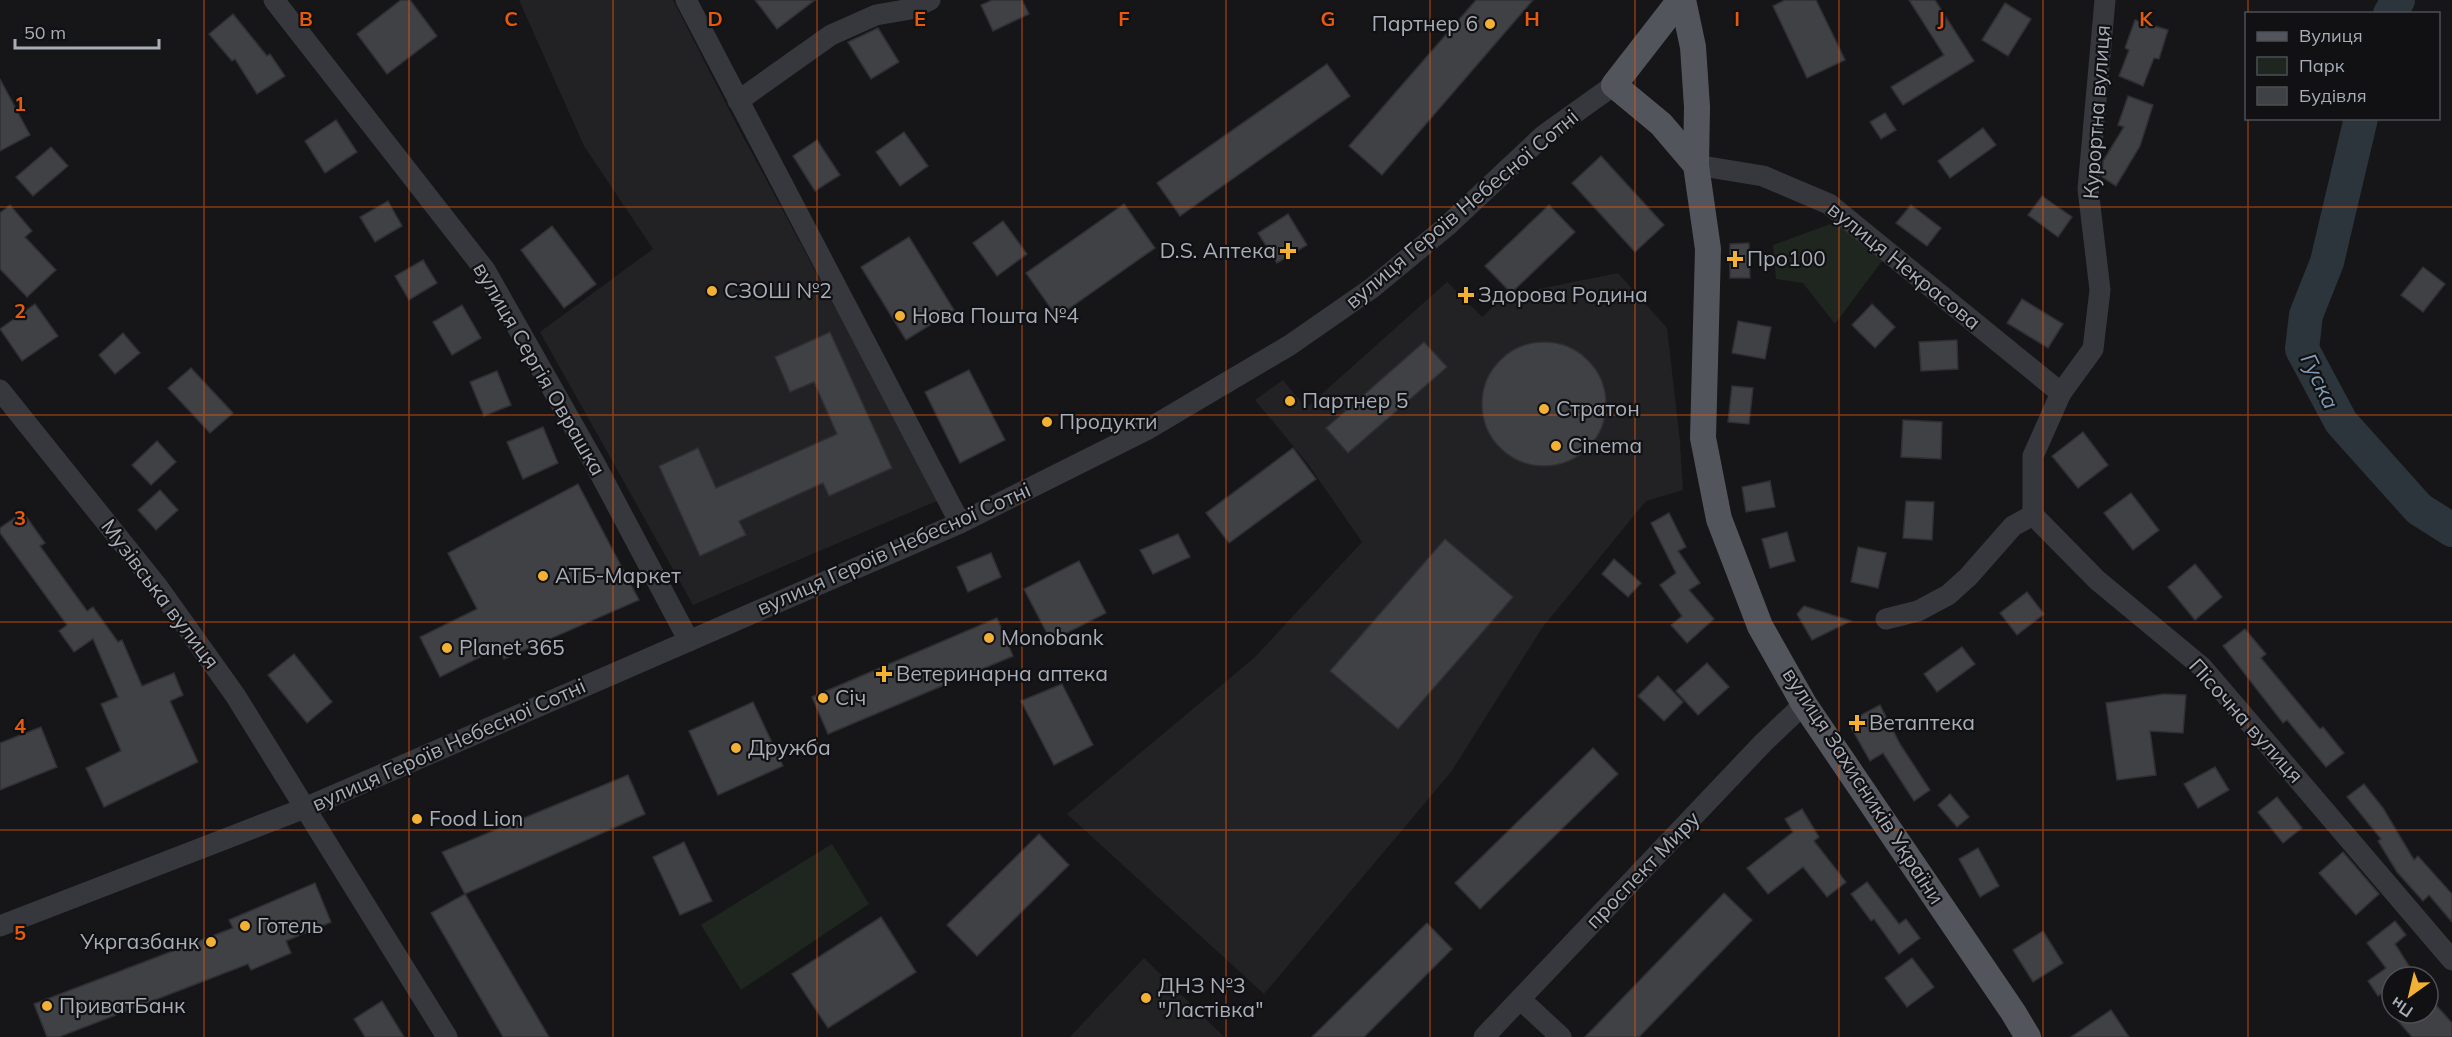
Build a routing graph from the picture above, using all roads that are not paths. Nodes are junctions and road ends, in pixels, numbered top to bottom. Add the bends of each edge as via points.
1 (274, 0) edge
2 (686, 0) edge
3 (930, 0) edge
4 (1682, 0) edge
5 (2106, 0) edge
6 (1614, 85) junction
7 (738, 100) junction
8 (1696, 165) junction
9 (0, 390) edge
10 (2061, 393) junction
11 (2033, 515) junction
12 (960, 523) junction
13 (1886, 619) dead end
14 (689, 641) junction
15 (1804, 704) junction
16 (304, 808) junction
17 (0, 926) edge
18 (2452, 960) edge
19 (1520, 999) junction
20 (447, 1037) edge
21 (1484, 1037) edge
22 (1561, 1037) edge
23 (2028, 1037) edge

1 - 14 street, вулиця Сергія Оврашка via 485,270
2 - 7 street
3 - 7 street via 911,9 876,15 831,35
4 - 6 main road, вулиця Героїв Небесної Сотні
4 - 8 main road, вулиця Захисників України via 1693,47
5 - 10 street, Курортна вулиця via 2088,189 2100,290 2093,349
6 - 8 main road via 1661,124
6 - 12 street, вулиця Героїв Небесної Сотні via 1544,135 1447,226 1372,288 1290,345 1148,429
7 - 12 street
8 - 10 street, вулиця Некрасова via 1763,176 1829,204
8 - 15 main road, вулиця Захисників України via 1708,249 1702,438 1719,519 1760,626
9 - 16 street, Музівська вулиця via 158,586 235,695
10 - 11 street via 2033,456
11 - 13 street via 2013,526 1948,595 1918,611
11 - 18 street, Пісочна вулиця via 2097,579 2202,667
12 - 14 street, вулиця Героїв Небесної Сотні
14 - 16 street, вулиця Героїв Небесної Сотні
15 - 19 street, проспект Миру
15 - 23 main road, вулиця Захисників України
16 - 17 street, вулиця Героїв Небесної Сотні
16 - 20 street, Музівська вулиця
19 - 21 street, проспект Миру
19 - 22 street

